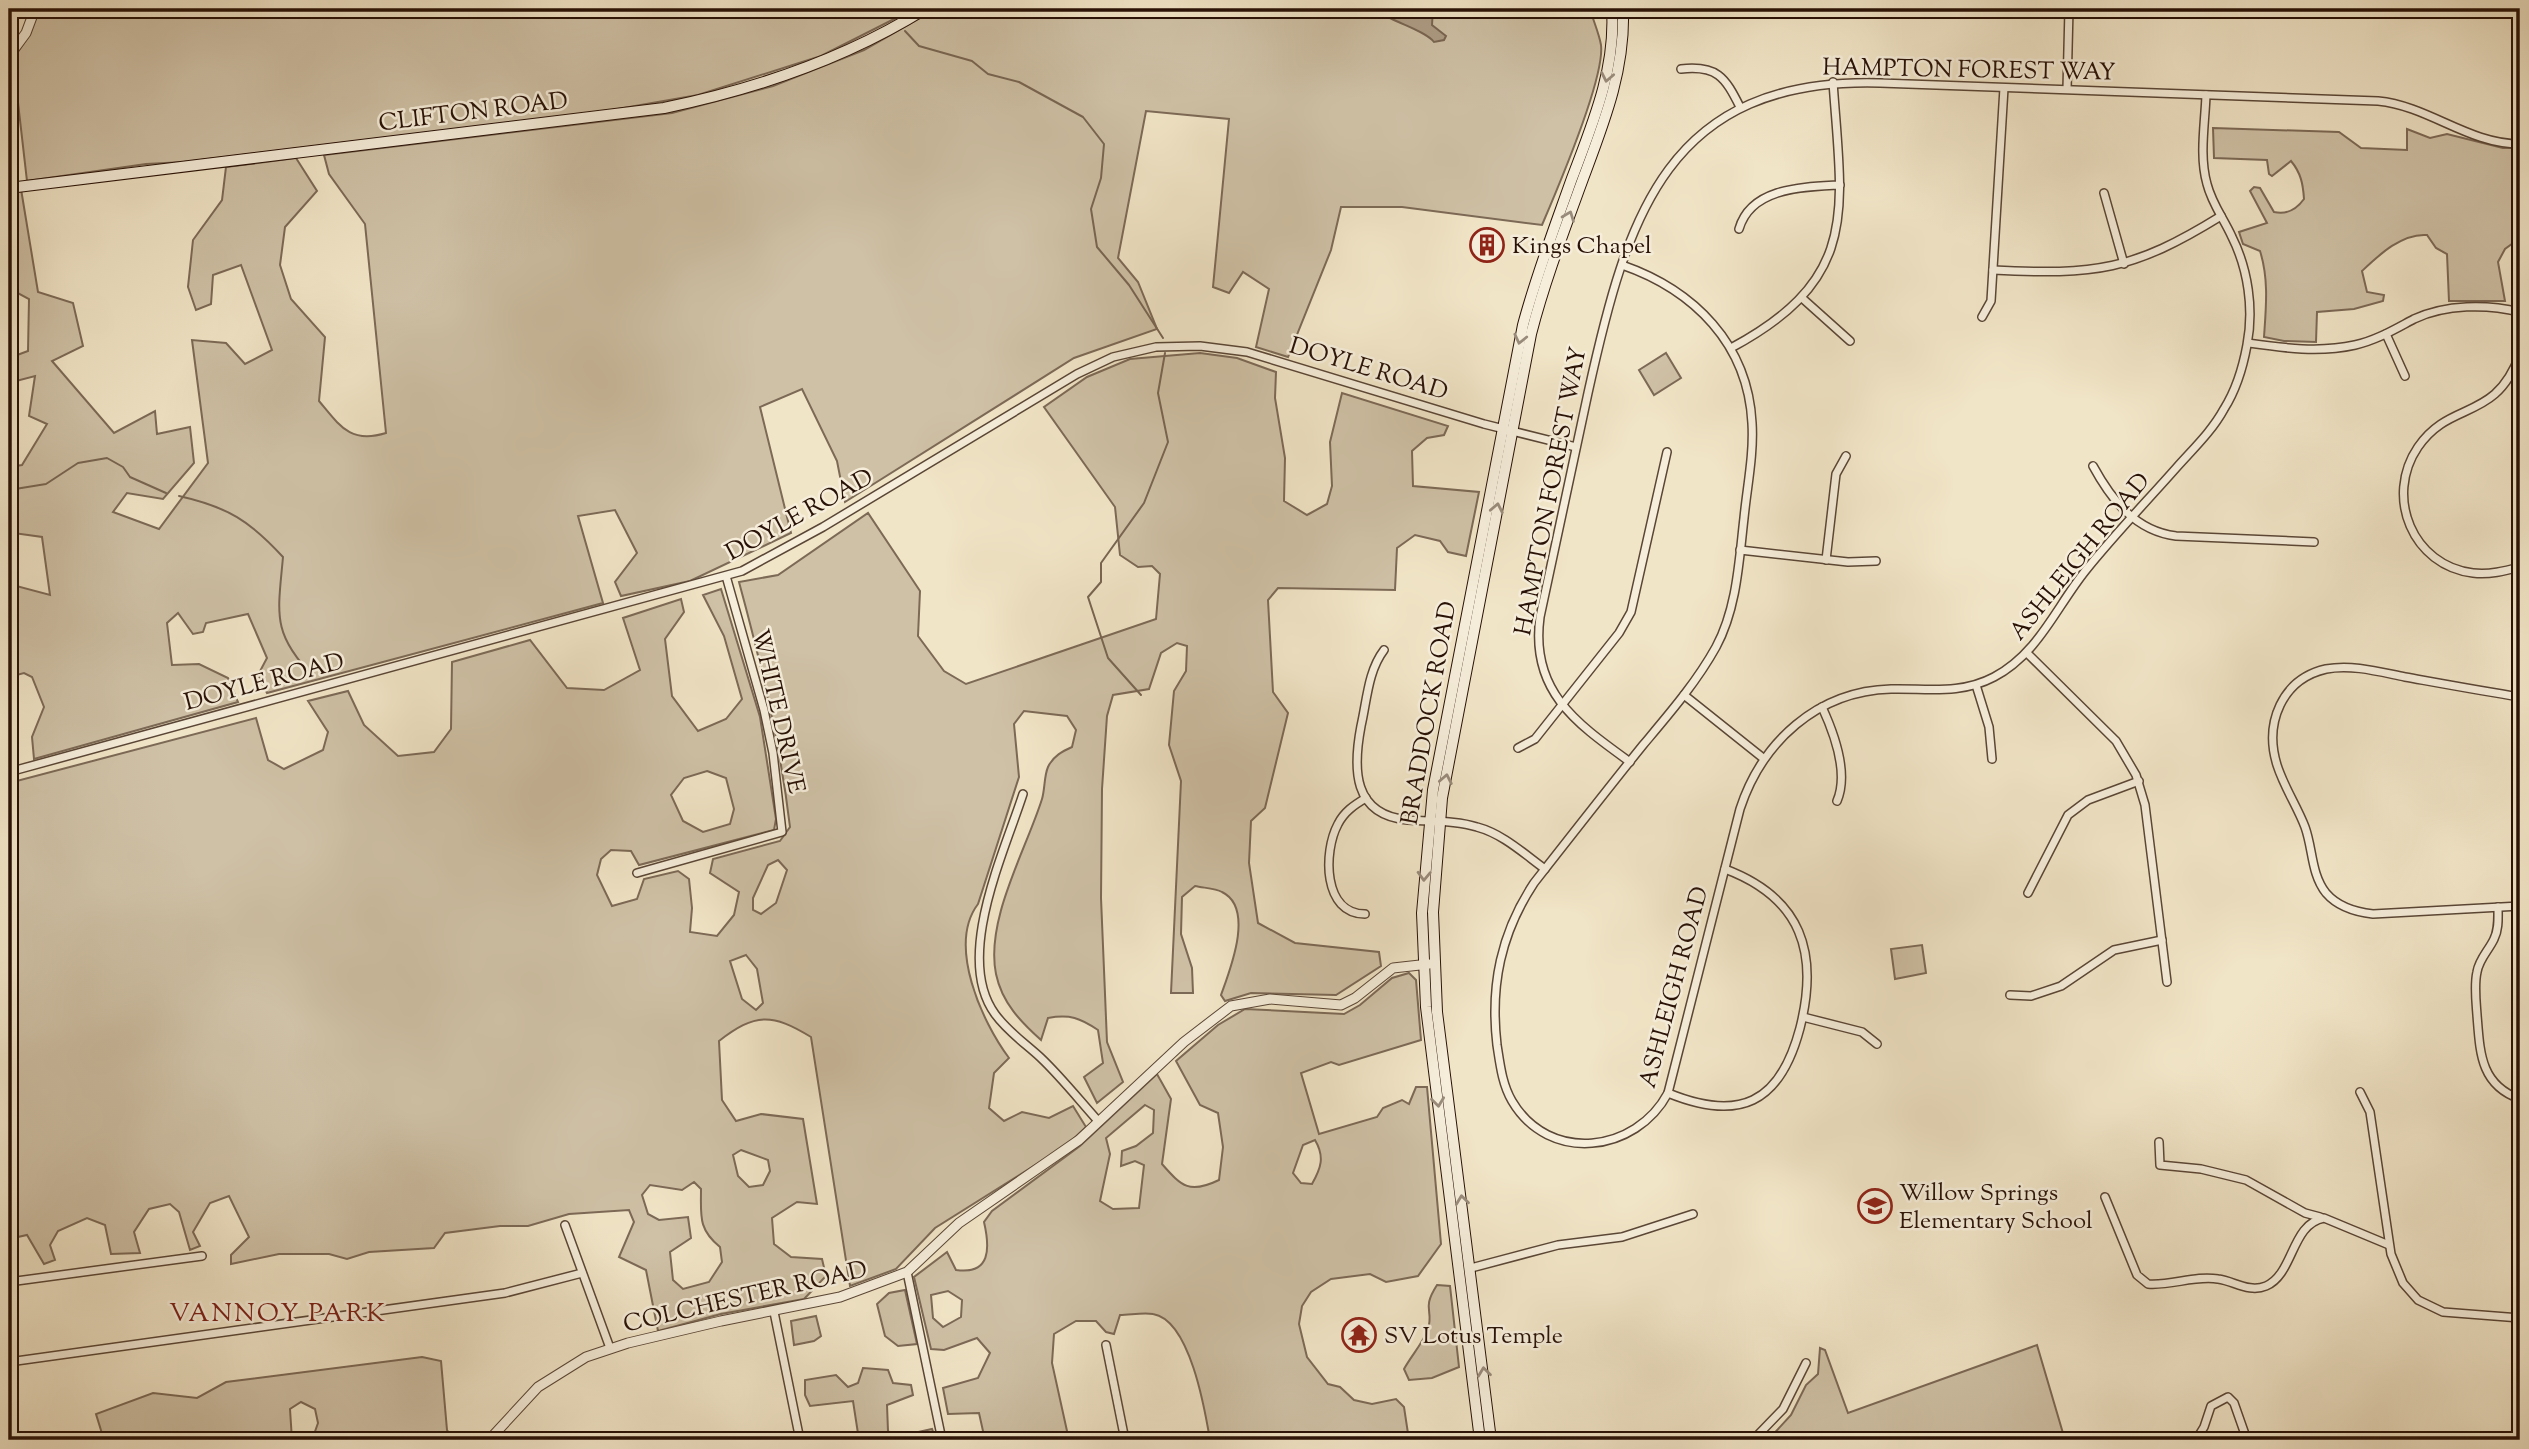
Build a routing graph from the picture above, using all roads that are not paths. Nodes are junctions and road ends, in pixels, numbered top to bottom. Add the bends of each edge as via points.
1 (35, 9) edge
2 (925, 9) edge
3 (1612, 9) edge
4 (1623, 9) edge
5 (2069, 9) edge
6 (9, 56) edge
7 (1681, 69) dead end
8 (1833, 82) junction
9 (2004, 88) junction
10 (2067, 89) junction
11 (2206, 95) junction
12 (1740, 107) junction
13 (2520, 144) edge
14 (1840, 186) junction
15 (9, 188) edge
16 (2104, 193) dead end
17 (2221, 216) junction
18 (1739, 229) dead end
19 (2124, 264) junction
20 (1622, 265) junction
21 (1993, 270) junction
22 (1802, 298) junction
23 (2520, 312) edge
24 (1982, 317) dead end
25 (2386, 334) junction
26 (1850, 341) dead end
27 (2248, 343) junction
28 (1731, 348) junction
29 (2520, 354) edge
30 (2405, 376) dead end
31 (1507, 430) junction
32 (1576, 447) junction
33 (1667, 452) dead end
34 (1846, 456) dead end
35 (2094, 466) dead end
36 (2132, 517) junction
37 (2314, 542) dead end
38 (1740, 550) junction
39 (1826, 560) junction
40 (1875, 561) dead end
41 (2520, 567) edge
42 (726, 576) junction
43 (1384, 650) dead end
44 (2027, 653) junction
45 (1976, 685) junction
46 (1684, 695) junction
47 (2520, 697) edge
48 (1562, 705) junction
49 (1822, 707) junction
50 (1518, 748) dead end
51 (1763, 758) junction
52 (1992, 759) dead end
53 (1630, 762) junction
54 (9, 772) edge
55 (2139, 781) junction
56 (1023, 794) dead end
57 (1366, 798) junction
58 (1837, 802) dead end
59 (1434, 822) junction
60 (1545, 869) junction
61 (1725, 869) junction
62 (637, 873) dead end
63 (2028, 892) dead end
64 (2520, 906) edge
65 (2498, 907) junction
66 (1365, 914) dead end
67 (2162, 940) junction
68 (1422, 964) junction
69 (1434, 964) junction
70 (2167, 982) dead end
71 (2010, 995) dead end
72 (1802, 1017) junction
73 (1877, 1044) dead end
74 (2360, 1092) dead end
75 (1668, 1093) junction
76 (2520, 1099) edge
77 (1099, 1122) junction
78 (2159, 1142) dead end
79 (2105, 1197) dead end
80 (1693, 1214) dead end
81 (2324, 1218) junction
82 (565, 1225) dead end
83 (2389, 1245) junction
84 (202, 1256) dead end
85 (1471, 1268) junction
86 (907, 1272) junction
87 (582, 1273) junction
88 (9, 1282) edge
89 (774, 1311) junction
90 (2520, 1318) edge
91 (1106, 1345) dead end
92 (610, 1348) junction
93 (9, 1362) edge
94 (1806, 1363) dead end
95 (489, 1440) edge
96 (800, 1440) edge
97 (942, 1440) edge
98 (1125, 1440) edge
99 (1480, 1440) edge
100 (1491, 1440) edge
101 (1753, 1440) edge
102 (2196, 1440) edge
103 (2247, 1440) edge

1 - 6 street via 26,33
2 - 15 main road, CLIFTON ROAD via 812,66 734,92 664,108
3 -> 31 main road, BRADDOCK ROAD via 1611,52 1602,99 1535,281
31 -> 4 main road, BRADDOCK ROAD via 1545,283 1613,97 1622,55
5 - 10 street
7 - 12 street via 1701,67 1717,73
8 - 9 street, HAMPTON FOREST WAY
8 - 12 street, HAMPTON FOREST WAY via 1787,89
8 - 14 street
9 - 10 street, HAMPTON FOREST WAY
9 - 21 street
10 - 11 street, HAMPTON FOREST WAY
11 - 13 street, HAMPTON FOREST WAY via 2396,103 2477,137
11 - 17 street, ASHLEIGH ROAD via 2204,171
12 - 20 street, HAMPTON FOREST WAY via 1700,135 1667,170 1644,209
14 - 18 street via 1797,188 1770,196 1747,210
14 - 22 street via 1832,246
16 - 19 street
17 - 19 street via 2168,248
17 - 27 street, ASHLEIGH ROAD via 2246,279
19 - 21 street via 2070,273
20 - 28 street, ASHLEIGH ROAD via 1657,278 1685,296 1712,321
20 - 32 street, HAMPTON FOREST WAY via 1606,310
21 - 24 street via 1991,301
22 - 26 street
22 - 28 street via 1773,324
23 - 25 street via 2494,307 2449,309
25 - 27 street via 2357,345 2321,350
25 - 30 street
27 - 36 street, ASHLEIGH ROAD via 2223,411
28 - 38 street, ASHLEIGH ROAD via 1746,384 1752,423
29 - 41 street via 2509,379 2494,397 2451,418 2426,437 2409,464 2403,495 2414,536 2445,565 2490,574
31 - 32 street, DOYLE ROAD
31 - 42 street, DOYLE ROAD via 1246,351 1178,345 1133,352 1077,374 764,561
31 - 59 main road, BRADDOCK ROAD
32 - 48 street, HAMPTON FOREST WAY via 1538,632 1543,673
33 - 48 street via 1630,612 1619,633
34 - 39 street via 1836,474
35 - 36 street
36 - 37 street via 2167,535
36 - 44 street, ASHLEIGH ROAD via 2085,571
38 - 39 street
38 - 46 street, ASHLEIGH ROAD via 1724,630
39 - 40 street
42 - 54 street, DOYLE ROAD
42 - 62 street, WHITE DRIVE via 764,710 782,832
43 - 57 street via 1374,666 1356,754 1356,771
44 - 45 street, ASHLEIGH ROAD
44 - 55 street via 2116,741
45 - 49 street, ASHLEIGH ROAD via 1943,691 1866,691
45 - 52 street via 1989,727
46 - 51 street
46 - 53 street, ASHLEIGH ROAD
47 - 65 street via 2335,668 2311,674 2288,691 2279,705 2273,732 2276,762 2306,830 2318,878 2332,898 2347,908 2373,914
48 - 50 street via 1535,739
48 - 53 street, HAMPTON FOREST WAY
49 - 51 street, ASHLEIGH ROAD via 1784,734
49 - 58 street via 1842,780
51 - 61 street, ASHLEIGH ROAD via 1746,792
53 - 60 street, ASHLEIGH ROAD
55 - 63 street via 2088,800 2068,815
55 - 67 street
56 - 77 street via 979,943 984,991 997,1017
57 - 59 street via 1394,818
57 - 66 street via 1337,826 1329,872 1345,909
59 - 60 street via 1490,831
59 -> 68 main road, BRADDOCK ROAD
59 - 69 main road, BRADDOCK ROAD
60 - 75 street, ASHLEIGH ROAD via 1509,929 1496,979 1495,1025 1501,1069 1513,1104 1548,1135 1590,1144 1618,1139 1636,1129
61 - 72 street via 1761,886 1793,920 1804,943 1809,973
61 - 75 street, ASHLEIGH ROAD
64 - 65 street
65 - 76 street via 2495,937 2476,977 2480,1051 2491,1080
67 - 70 street
67 - 71 street via 2114,950 2061,986 2031,996
68 - 69 street, COLCHESTER ROAD
68 - 77 street, COLCHESTER ROAD via 1393,968 1340,1005 1270,999 1231,1006 1184,1042
68 -> 99 main road, BRADDOCK ROAD
85 -> 69 main road, BRADDOCK ROAD
72 - 73 street via 1862,1032
72 - 75 street via 1788,1067 1757,1098 1716,1107
74 - 83 street via 2370,1112
77 - 86 street, COLCHESTER ROAD via 1071,1147 959,1223
78 - 81 street via 2160,1165 2246,1180 2305,1213
79 - 81 street via 2137,1275 2148,1284 2210,1278 2249,1288 2265,1287 2277,1278 2310,1226
80 - 85 street via 1622,1237 1558,1245
81 - 83 street
82 - 87 street
83 - 90 street via 2403,1283 2431,1307 2455,1315
84 - 88 street
100 -> 85 main road, BRADDOCK ROAD
86 - 89 street, COLCHESTER ROAD via 855,1293
86 - 97 street
87 - 92 street
87 - 93 street via 505,1293
89 - 92 street, COLCHESTER ROAD
89 - 96 street
91 - 98 street
92 - 95 street, COLCHESTER ROAD via 544,1382
94 - 101 street via 1783,1409
102 - 103 street via 2211,1406 2224,1397 2231,1399

